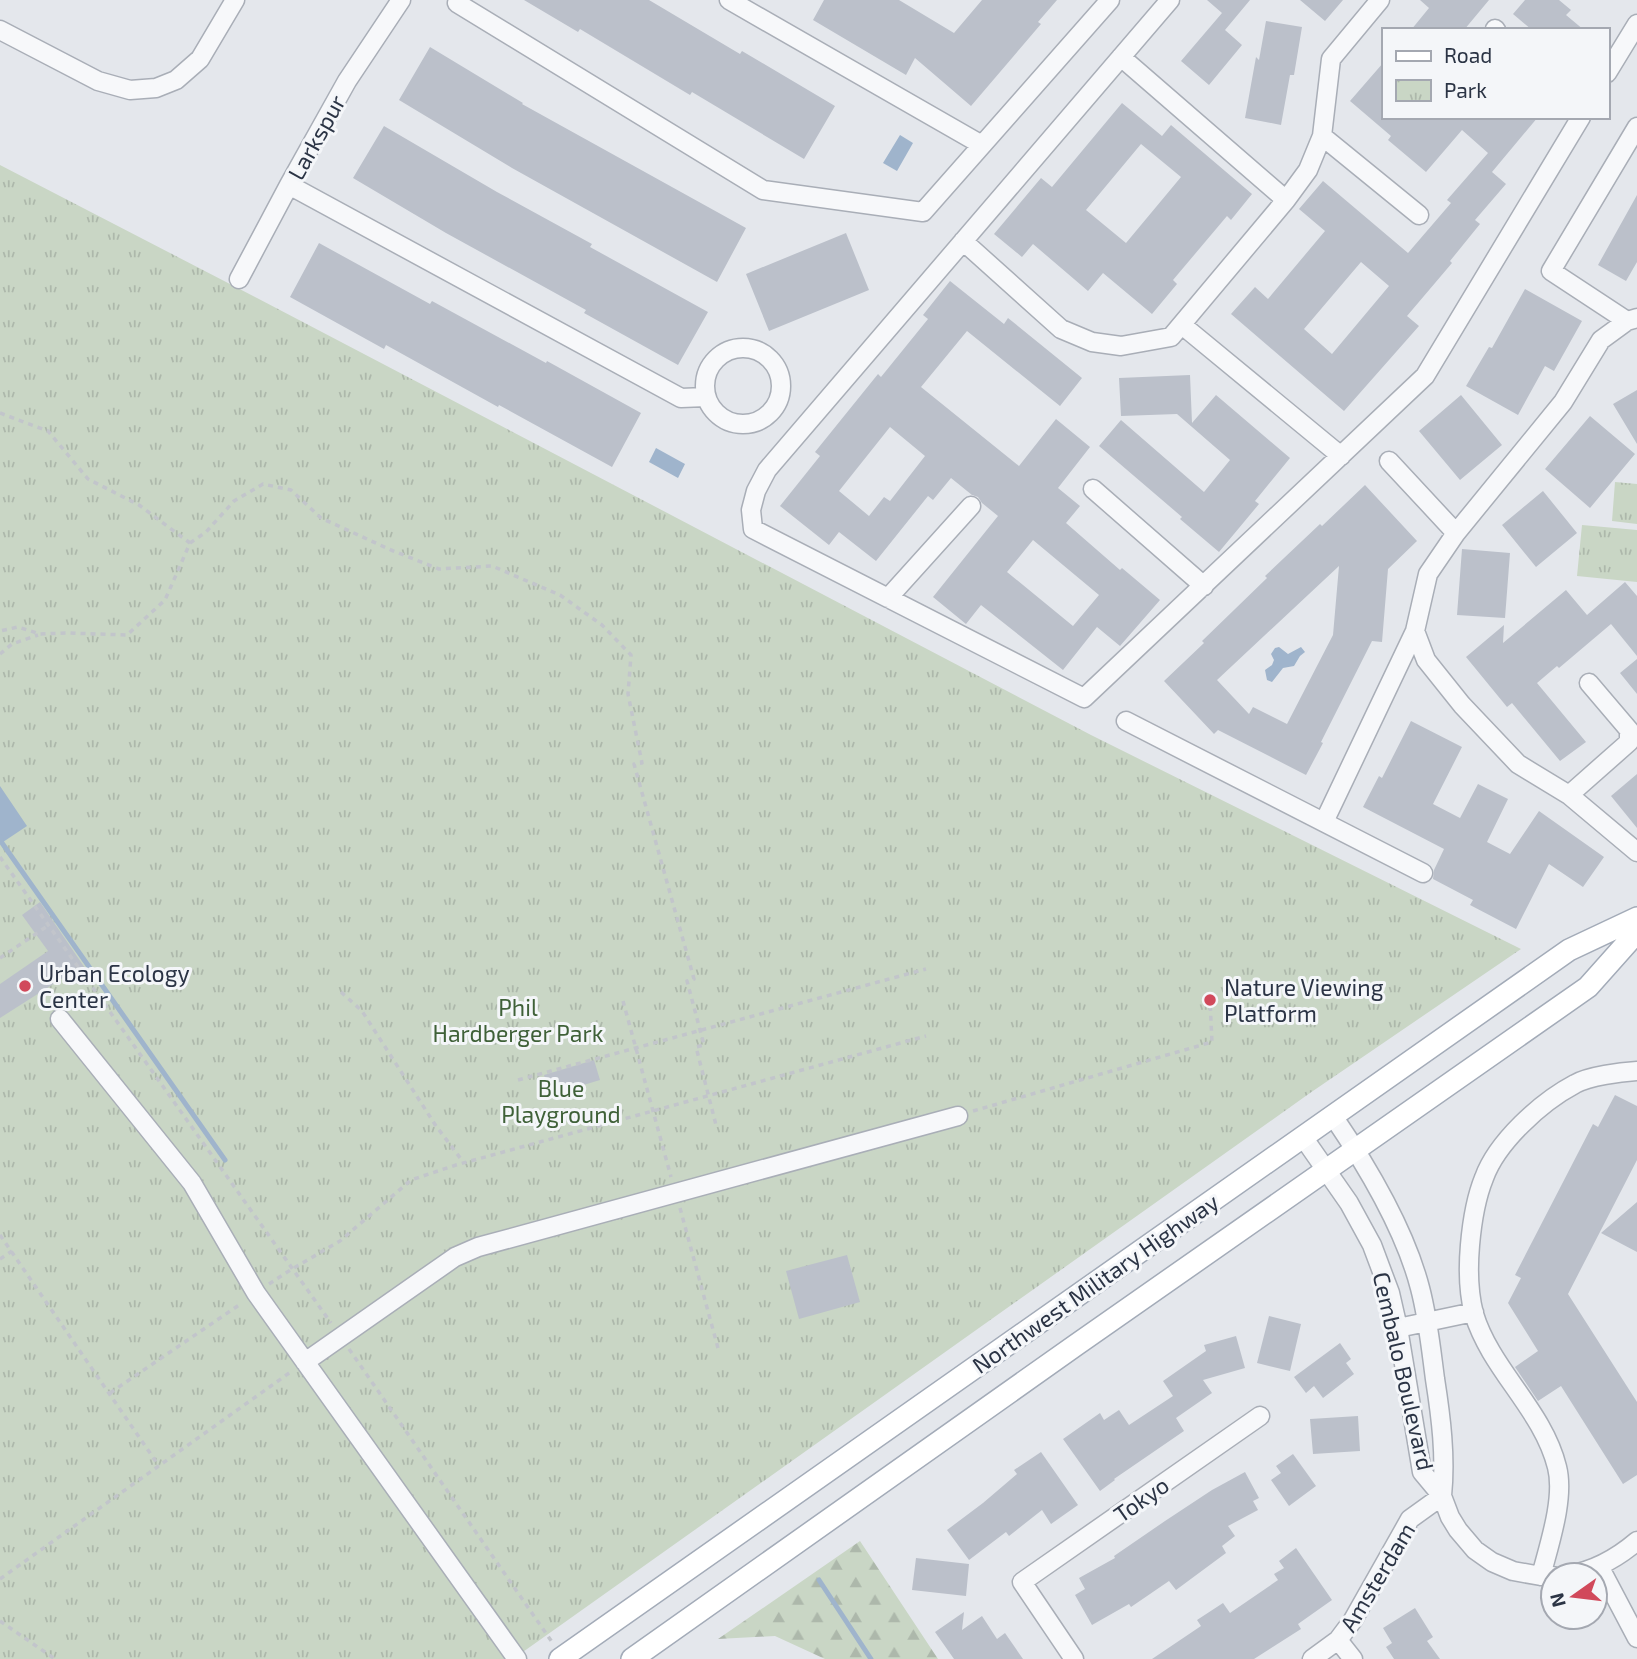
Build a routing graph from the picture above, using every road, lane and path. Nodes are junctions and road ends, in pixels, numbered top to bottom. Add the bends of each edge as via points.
1 (235, 0) edge
2 (401, 0) edge
3 (729, 0) edge
4 (1110, 0) edge
5 (1170, 0) edge
6 (1380, 0) edge
7 (457, 3) dead end
8 (0, 30) edge
9 (1633, 31) edge
10 (1121, 57) junction
11 (1609, 71) edge
12 (1580, 119) edge
13 (1637, 127) edge
14 (1322, 136) junction
15 (982, 145) junction
16 (289, 184) junction
17 (1286, 200) junction
18 (1419, 215) dead end
19 (963, 242) junction
20 (239, 279) dead end
21 (1632, 319) edge
22 (1182, 325) junction
23 (706, 397) junction
24 (0, 413) edge
25 (1341, 456) junction
26 (1389, 461) dead end
27 (1093, 489) dead end
28 (971, 506) dead end
29 (1456, 533) junction
30 (190, 542) junction
31 (1204, 586) junction
32 (888, 598) junction
33 (0, 631) edge
34 (1415, 631) junction
35 (40, 634) junction
36 (0, 654) edge
37 (1589, 682) dead end
38 (1126, 720) dead end
39 (1569, 795) junction
40 (1324, 822) junction
41 (1637, 852) edge
42 (0, 858) edge
43 (1423, 873) dead end
44 (1637, 918) edge
45 (49, 925) junction
46 (1637, 932) edge
47 (0, 958) edge
48 (926, 969) dead end
49 (341, 992) dead end
50 (1210, 1000) dead end
51 (623, 1001) dead end
52 (60, 1019) dead end
53 (700, 1031) junction
54 (926, 1036) dead end
55 (635, 1048) junction
56 (1637, 1071) edge
57 (518, 1080) dead end
58 (708, 1096) junction
59 (653, 1111) junction
60 (958, 1116) joint
61 (1333, 1116) junction
62 (716, 1125) dead end
63 (1303, 1137) junction
64 (1356, 1150) junction
65 (464, 1163) junction
66 (1326, 1171) junction
67 (676, 1193) junction
68 (0, 1235) edge
69 (12, 1251) junction
70 (0, 1259) edge
71 (292, 1269) junction
72 (256, 1293) junction
73 (1474, 1312) junction
74 (1427, 1322) junction
75 (1398, 1328) junction
76 (341, 1337) junction
77 (718, 1348) dead end
78 (305, 1362) junction
79 (110, 1393) junction
80 (1260, 1416) dead end
81 (159, 1466) junction
82 (1442, 1496) junction
83 (1637, 1541) edge
84 (1549, 1561) edge
85 (1607, 1561) edge
86 (1539, 1575) edge
87 (0, 1579) edge
88 (1609, 1585) edge
89 (0, 1621) edge
90 (1637, 1638) edge
91 (1338, 1640) junction
92 (557, 1651) edge
93 (55, 1659) edge
94 (517, 1659) edge
95 (632, 1659) edge
96 (1074, 1659) edge
97 (1312, 1659) edge
98 (1353, 1659) edge

1 - 8 street via 200,59 176,80 156,88 130,90 98,81
2 - 16 street, Larkspur via 347,81
3 - 15 street
4 - 15 street
5 - 10 street
6 - 14 street via 1331,59
7 - 15 street via 764,190 923,212
9 - 11 street
10 - 17 street
10 - 19 street
12 - 25 street via 1426,376
13 - 21 street via 1551,271
14 - 17 street via 1308,170
14 - 18 street
16 - 20 street, Larkspur
16 - 23 street via 681,398
17 - 22 street
19 - 22 street via 1061,328 1092,342 1121,346 1152,341 1171,337
19 - 32 street via 767,470 751,510 753,529
21 - 29 street via 1601,340 1563,402
22 - 25 street
23 - 23 street via 725,420 739,425 754,423 777,405 780,376 761,353 747,348 732,350 710,368
24 - 30 path via 48,431 88,479 139,505
25 - 31 street
26 - 29 street
27 - 31 street
28 - 32 street
29 - 34 street via 1428,573
30 - 35 path via 165,600 127,635
30 - 53 path via 206,532 234,501 263,484 291,490 321,518 439,569 492,566 560,595 602,625 631,655 628,694 642,763 634,764 694,979 687,981
31 - 32 street via 1084,698
33 - 35 path via 18,627
34 - 39 street via 1426,660 1462,705 1518,764
34 - 40 street
35 - 36 path via 12,644
37 - 39 street via 1629,730 1629,742
38 - 40 street
39 - 41 street
40 - 43 street
42 - 45 path
44 - 61 main road, Northwest Military Highway via 1569,950
45 - 47 path
45 - 71 path
46 - 64 main road, Northwest Military Highway via 1587,986
48 - 53 path
49 - 65 path via 362,1011
50 - 60 path via 1212,1042
51 - 55 path
52 - 72 street via 192,1183
53 - 55 path
53 - 58 path via 704,1045 696,1047
54 - 58 path
55 - 57 path
55 - 59 path
56 - 73 street via 1577,1082 1542,1107 1500,1148 1484,1176 1472,1218 1468,1272
58 - 59 path
58 - 62 path
59 - 65 path
59 - 67 path
60 - 67 street
61 - 63 main road, Northwest Military Highway
61 - 64 street, Cembalo Boulevard
63 - 66 street, Cembalo Boulevard
63 - 92 main road, Northwest Military Highway
64 - 66 main road, Northwest Military Highway
64 - 74 street, Cembalo Boulevard via 1402,1238
65 - 71 path via 411,1180 340,1241
66 - 75 street, Cembalo Boulevard via 1371,1245
66 - 95 main road, Northwest Military Highway
67 - 76 street via 455,1256
67 - 77 path
68 - 69 path
69 - 70 path
69 - 79 path
71 - 72 path
71 - 76 path
72 - 78 street
72 - 79 path
73 - 74 street
73 - 84 street via 1486,1343 1551,1444 1558,1471 1558,1505
74 - 75 street
74 - 82 street, Cembalo Boulevard via 1445,1469
75 - 82 street, Cembalo Boulevard via 1422,1472
76 - 78 street
76 - 92 path
78 - 81 path
78 - 94 street
79 - 81 path
80 - 96 street, Tokyo via 1022,1582
81 - 87 path
82 - 86 street, Cembalo Boulevard via 1450,1517 1475,1550 1513,1571
82 - 91 street, Amsterdam via 1410,1519
83 - 85 street
88 - 90 street
89 - 93 path
91 - 97 street, Amsterdam
91 - 98 street

